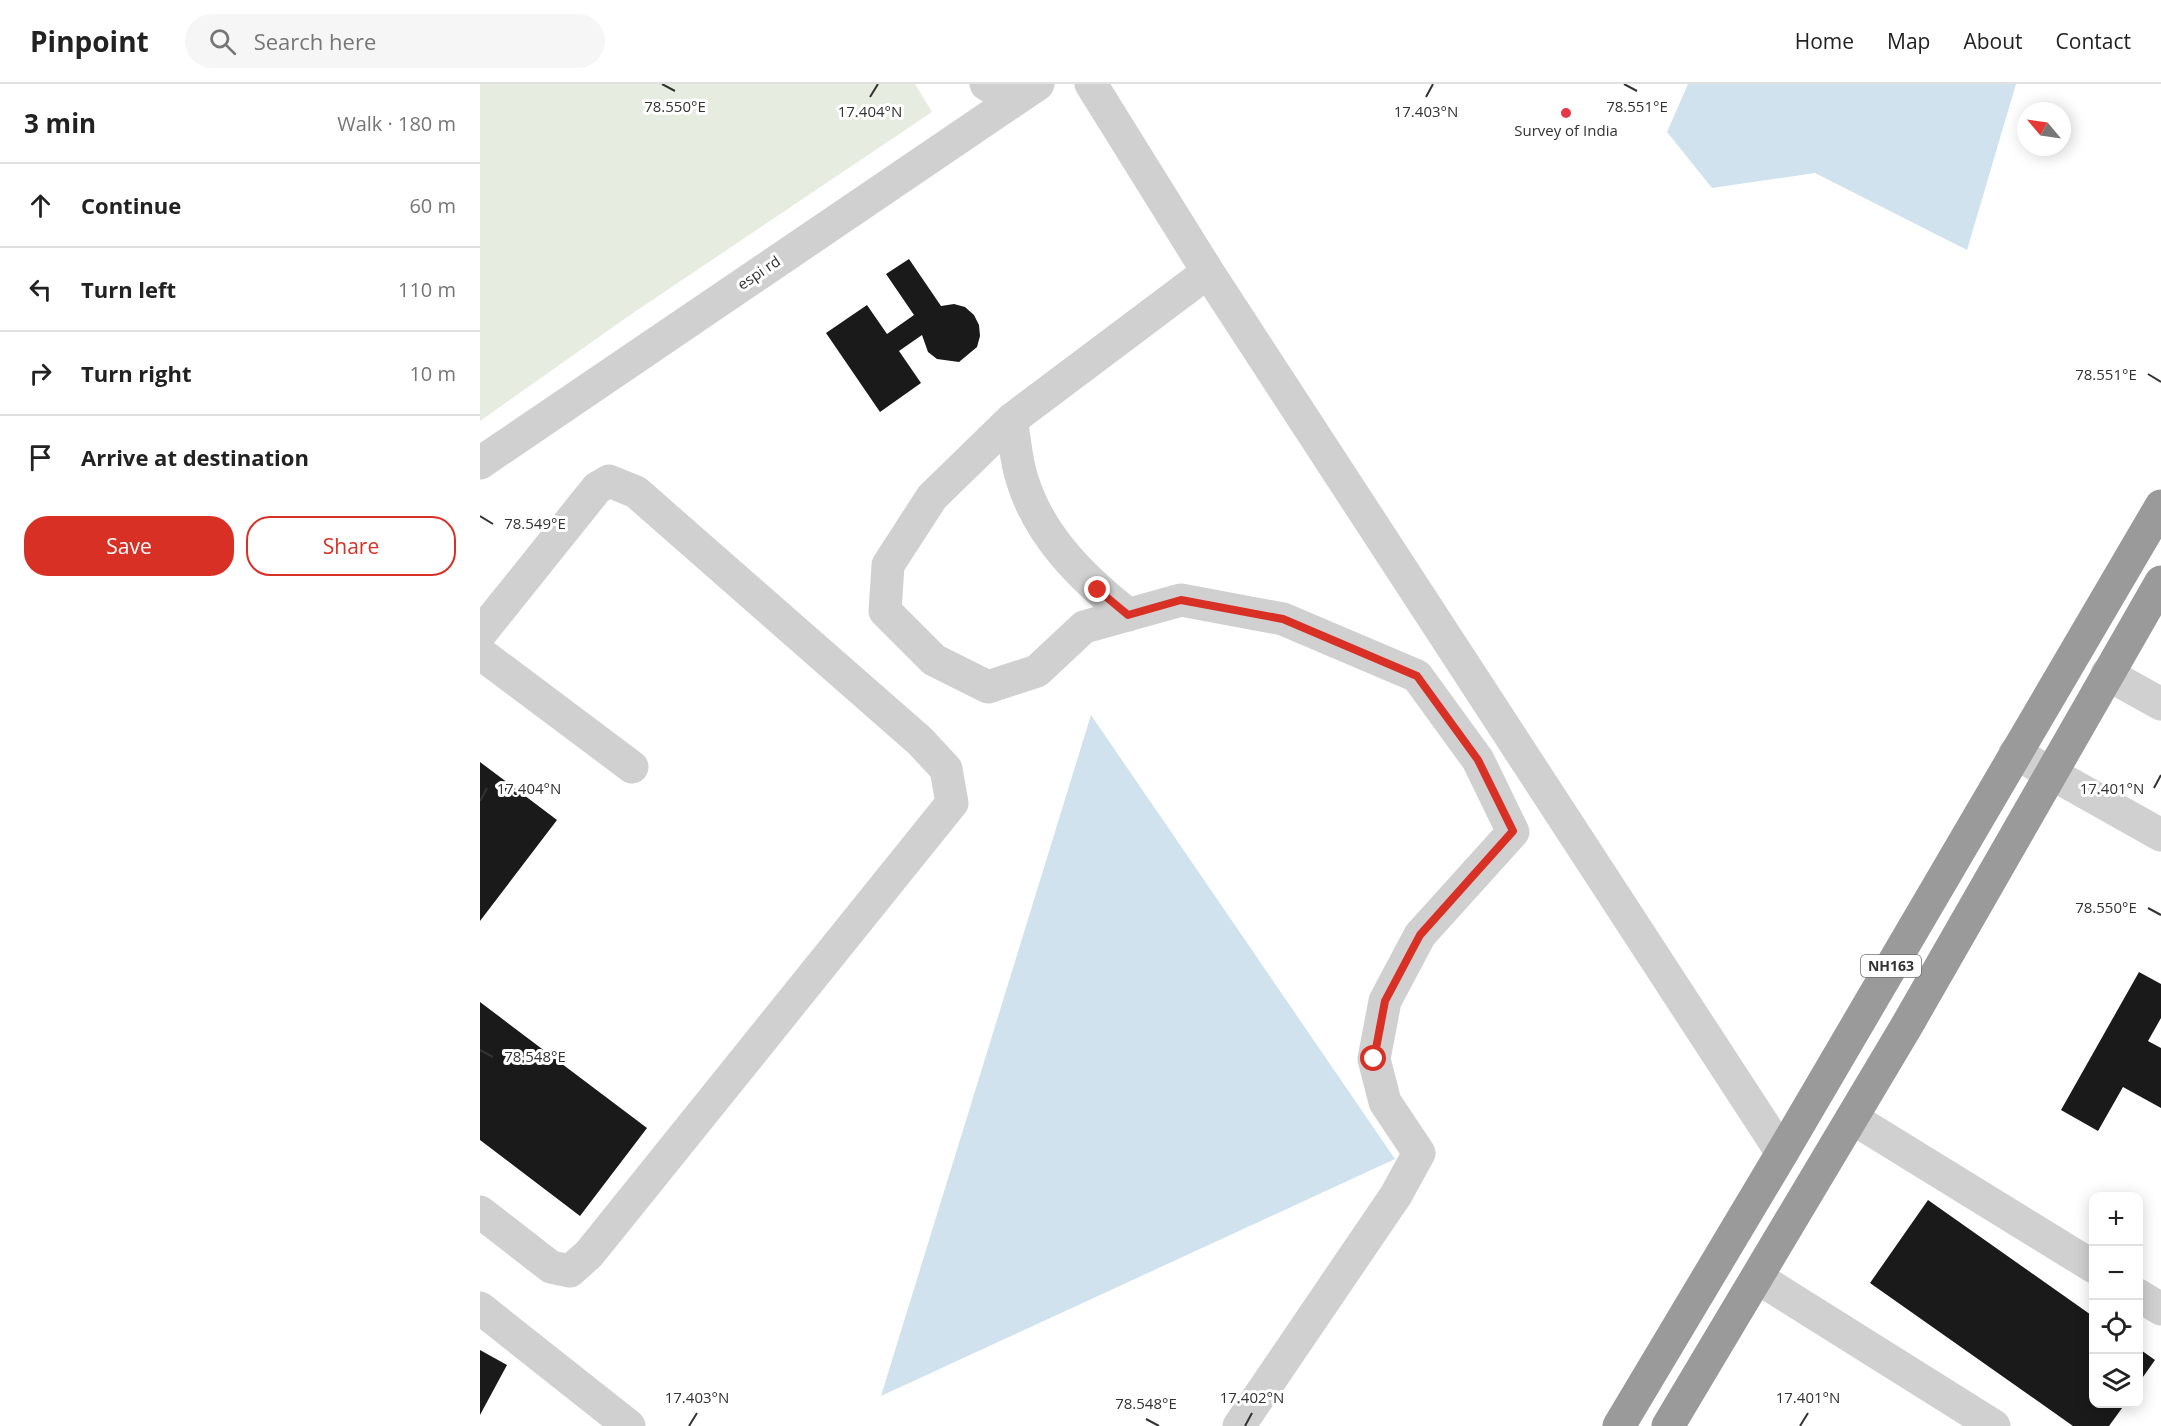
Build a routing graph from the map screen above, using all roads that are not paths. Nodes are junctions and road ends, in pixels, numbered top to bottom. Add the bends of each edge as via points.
1 (1091, 84) edge
2 (1012, 89) edge
3 (1208, 272) junction
4 (1011, 420) junction
5 (480, 463) edge
6 (2161, 506) edge
7 (2157, 598) edge
8 (1128, 615) junction
9 (480, 634) edge
10 (480, 653) edge
11 (2107, 674) junction
12 (2161, 704) edge
13 (2015, 753) junction
14 (632, 767) dead end
15 (2050, 773) junction
16 (2161, 835) edge
17 (1852, 1118) junction
18 (1782, 1153) junction
19 (1816, 1179) junction
20 (480, 1212) edge
21 (2089, 1264) edge
22 (1758, 1278) junction
23 (2143, 1298) edge
24 (480, 1308) edge
25 (2161, 1309) edge
26 (629, 1426) edge
27 (1239, 1426) edge
28 (1619, 1426) edge
29 (1668, 1426) edge
30 (1994, 1426) edge

1 - 3 street
2 - 5 street, espi rd
3 - 4 street
3 - 18 street
4 - 8 street via 1022,480 1046,534 1098,590
4 - 8 street via 932,497 888,566 885,611 934,660 988,687 1037,671 1084,627
6 - 13 highway, NH163
7 - 11 highway, NH163
8 - 27 street via 1181,600 1283,619 1417,676 1478,760 1513,831 1420,935 1385,1001 1374,1059 1385,1102 1419,1154 1396,1195
9 - 20 street via 597,488 609,481 636,492 920,741 946,769 952,803 590,1254 570,1271 550,1268
10 - 14 street
11 - 12 street
11 - 15 highway, NH163
13 - 15 street
13 - 18 highway, NH163
15 - 16 street
15 - 17 highway, NH163
17 - 19 highway, NH163
17 - 21 street
18 - 19 highway
18 - 28 highway, NH163
19 - 22 highway, NH163
22 - 29 highway, NH163
22 - 30 street
23 - 25 street
24 - 26 street

